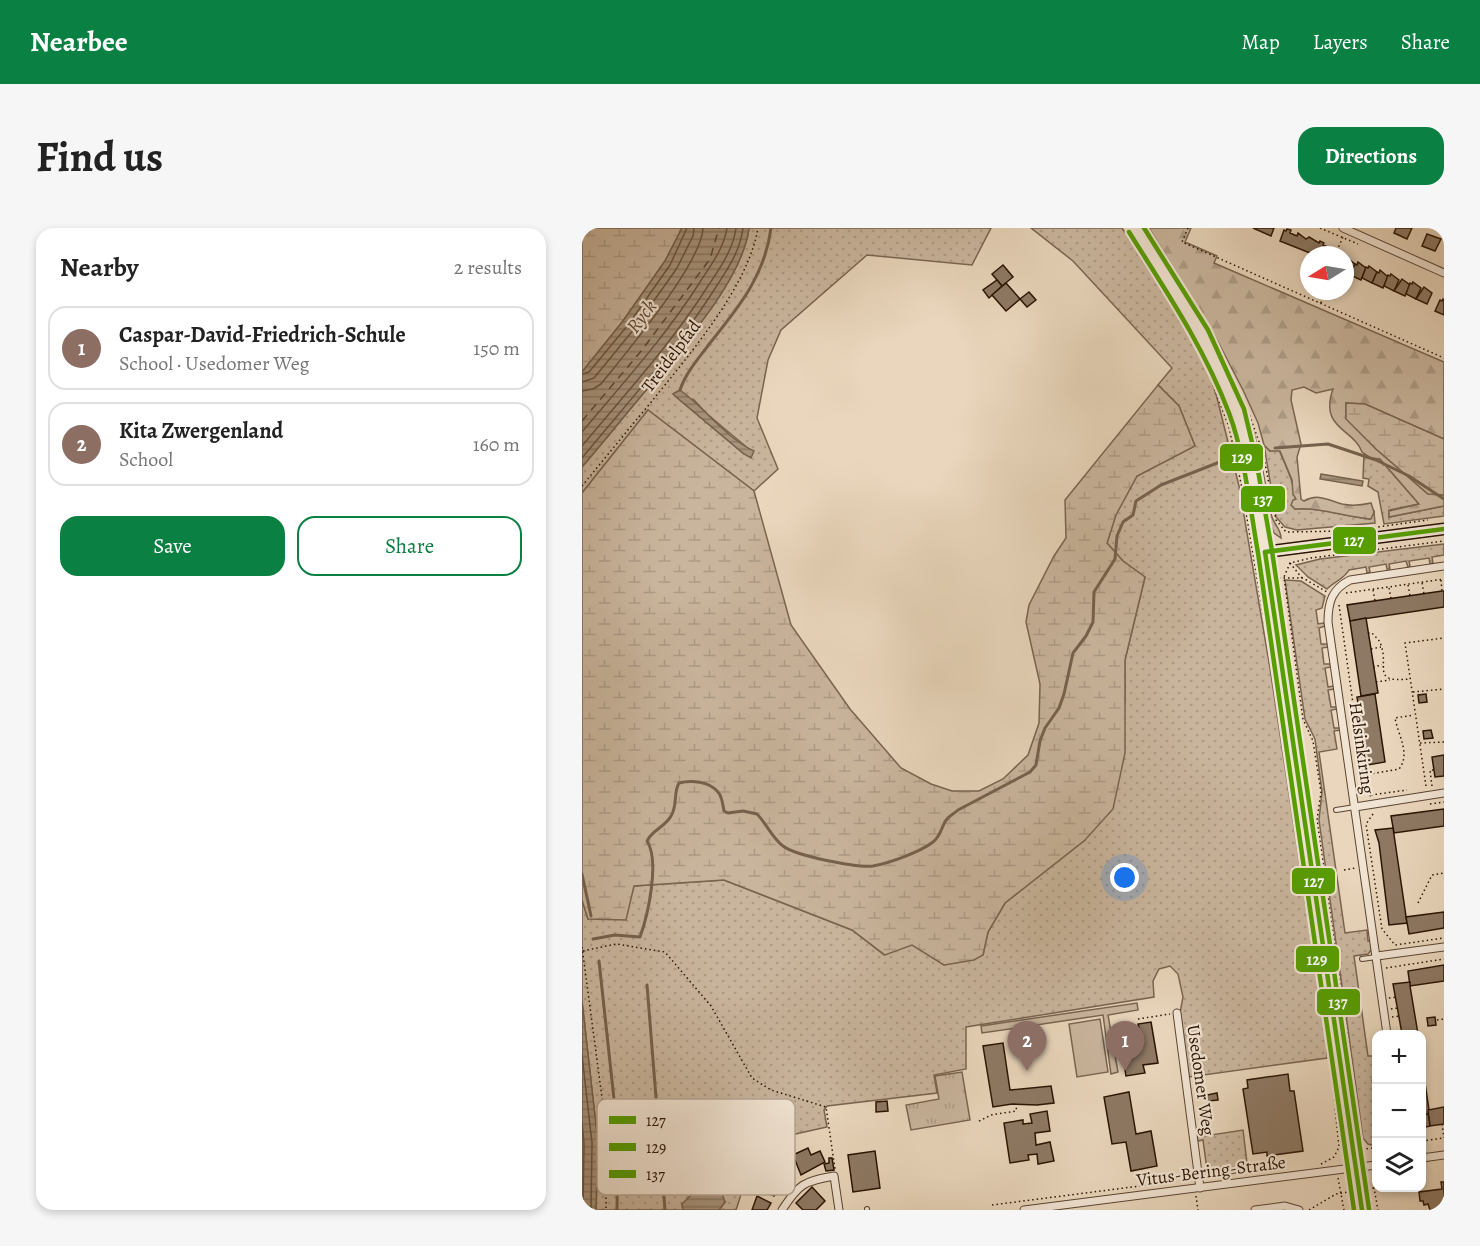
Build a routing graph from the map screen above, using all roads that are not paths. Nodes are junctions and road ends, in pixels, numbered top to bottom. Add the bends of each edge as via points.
1 (1135, 228) edge
2 (1345, 229) edge
3 (1444, 273) edge
4 (1444, 529) edge
5 (1265, 552) junction
6 (1444, 566) edge
7 (1444, 794) edge
8 (1355, 807) junction
9 (1336, 810) dead end
10 (1444, 947) edge
11 (1377, 956) junction
12 (1362, 959) dead end
13 (1177, 1013) road end
14 (1388, 1030) edge
15 (1444, 1155) edge
16 (1426, 1157) edge
17 (1372, 1166) edge
18 (1356, 1168) junction
19 (1200, 1188) junction
20 (795, 1192) edge
21 (793, 1195) edge
22 (1070, 1207) edge
23 (1035, 1209) edge
24 (782, 1210) edge
25 (839, 1210) edge
26 (1024, 1210) edge
27 (1255, 1210) edge
28 (1299, 1210) edge
29 (1362, 1210) edge

1 - 5 main road via 1202,334 1237,412
2 - 3 street
4 - 5 main road
5 - 18 main road
6 - 8 street, Helsinkiring via 1350,580 1341,585 1328,606
7 - 8 street via 1372,808
8 - 9 lane
8 - 11 street, Helsinkiring
10 - 11 street
11 - 12 lane
11 - 14 street, Helsinkiring
13 - 19 street, Usedomer Weg
15 - 16 street
17 - 18 street, Vitus-Bering-Straße
18 - 19 street, Vitus-Bering-Straße
18 - 29 main road
19 - 22 street, Vitus-Bering-Straße
20 - 25 street via 809,1180 834,1176
21 - 24 street
22 - 23 street, Vitus-Bering-Straße
23 - 26 street, Vitus-Bering-Straße
27 - 28 street via 1286,1206

